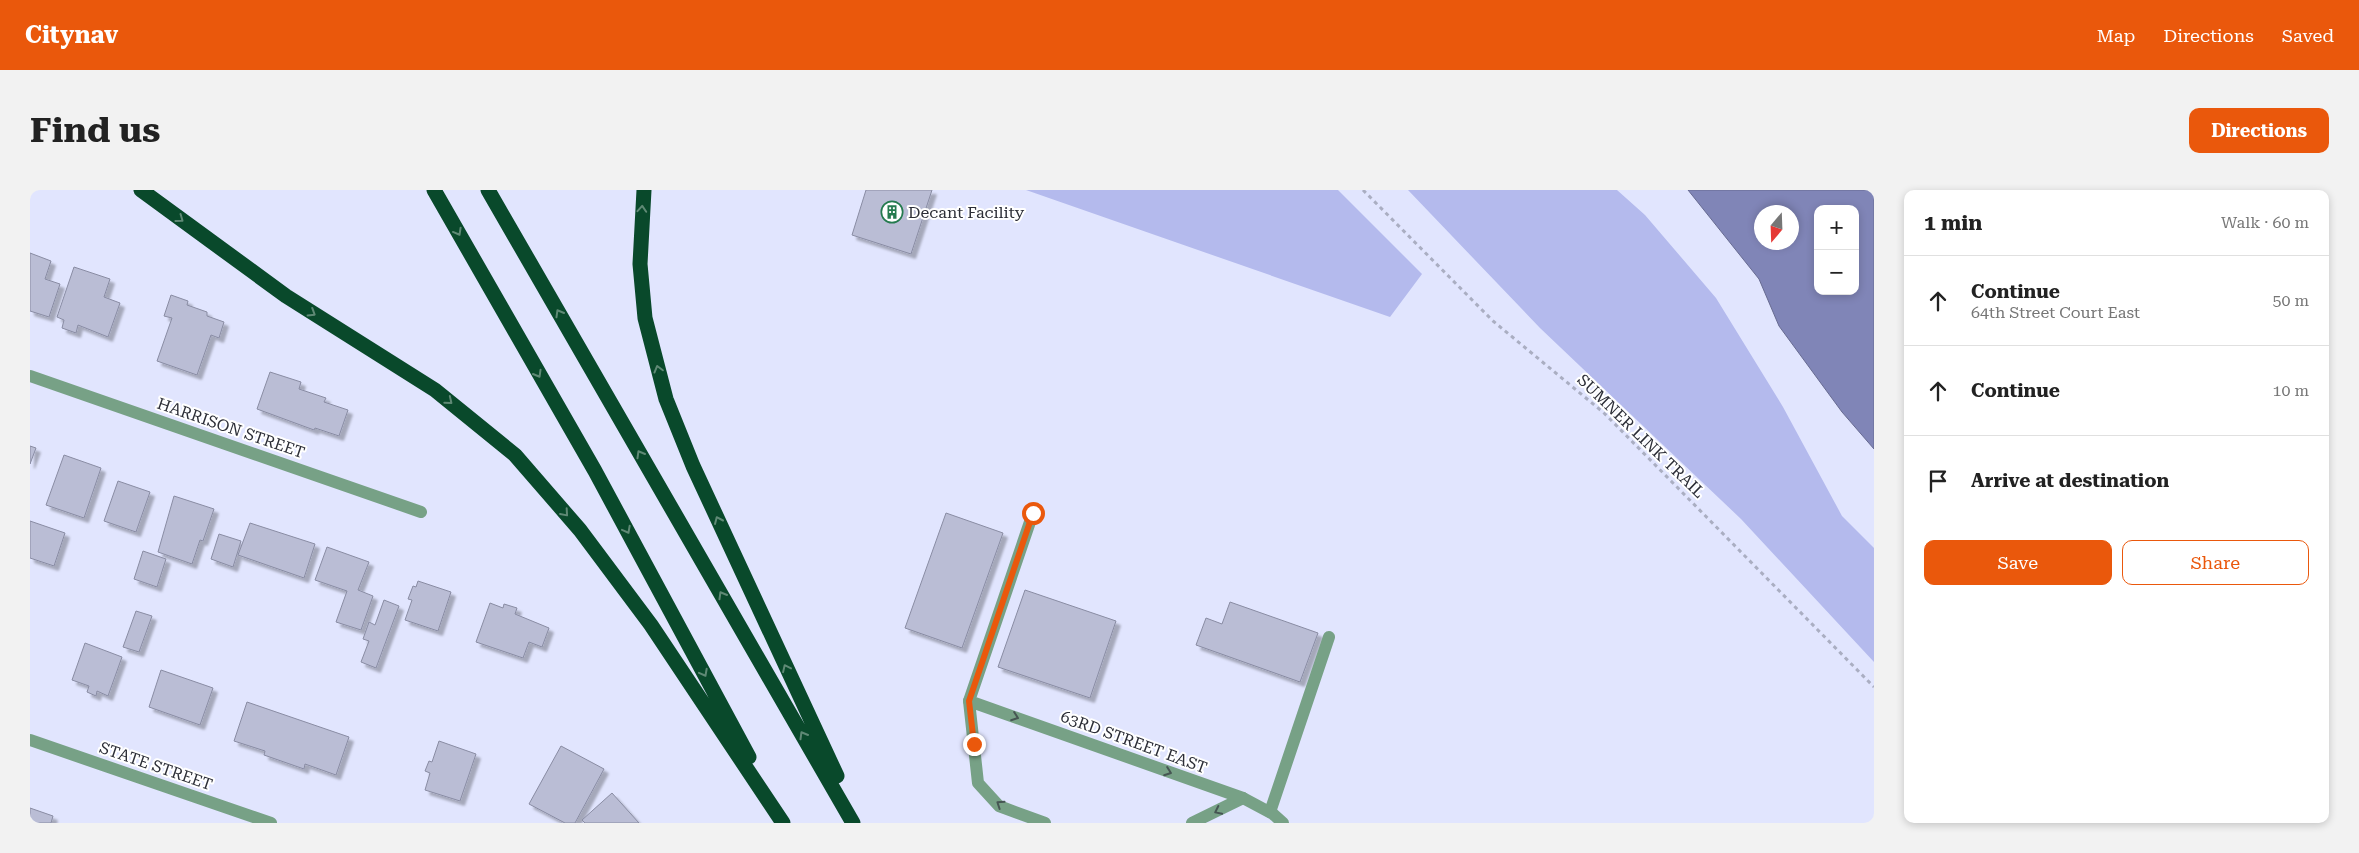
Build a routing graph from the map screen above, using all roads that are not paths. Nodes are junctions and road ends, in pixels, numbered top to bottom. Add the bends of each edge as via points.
1 (141, 190) edge
2 (434, 190) edge
3 (488, 190) edge
4 (644, 190) edge
5 (30, 376) edge
6 (421, 512) dead end
7 (1033, 513) dead end
8 (1329, 637) dead end
9 (969, 701) junction
10 (30, 740) edge
11 (1243, 798) junction
12 (1270, 812) junction
13 (271, 823) edge
14 (784, 823) edge
15 (853, 823) edge
16 (858, 823) edge
17 (1045, 823) edge
18 (1192, 823) edge
19 (1284, 823) edge

1 -> 14 highway via 286,296 435,390 515,455 580,530 651,625
2 -> 14 highway via 595,471
15 -> 3 highway
16 -> 4 highway via 693,466 666,399 645,318 640,264
5 - 6 street, HARRISON STREET
7 - 9 street
8 - 12 street
9 -> 11 street, 63RD STREET EAST
17 -> 9 street via 1000,806 978,783
10 - 13 street, STATE STREET
11 - 12 street, 63RD STREET EAST
11 -> 18 street
12 - 19 street, 63RD STREET EAST

